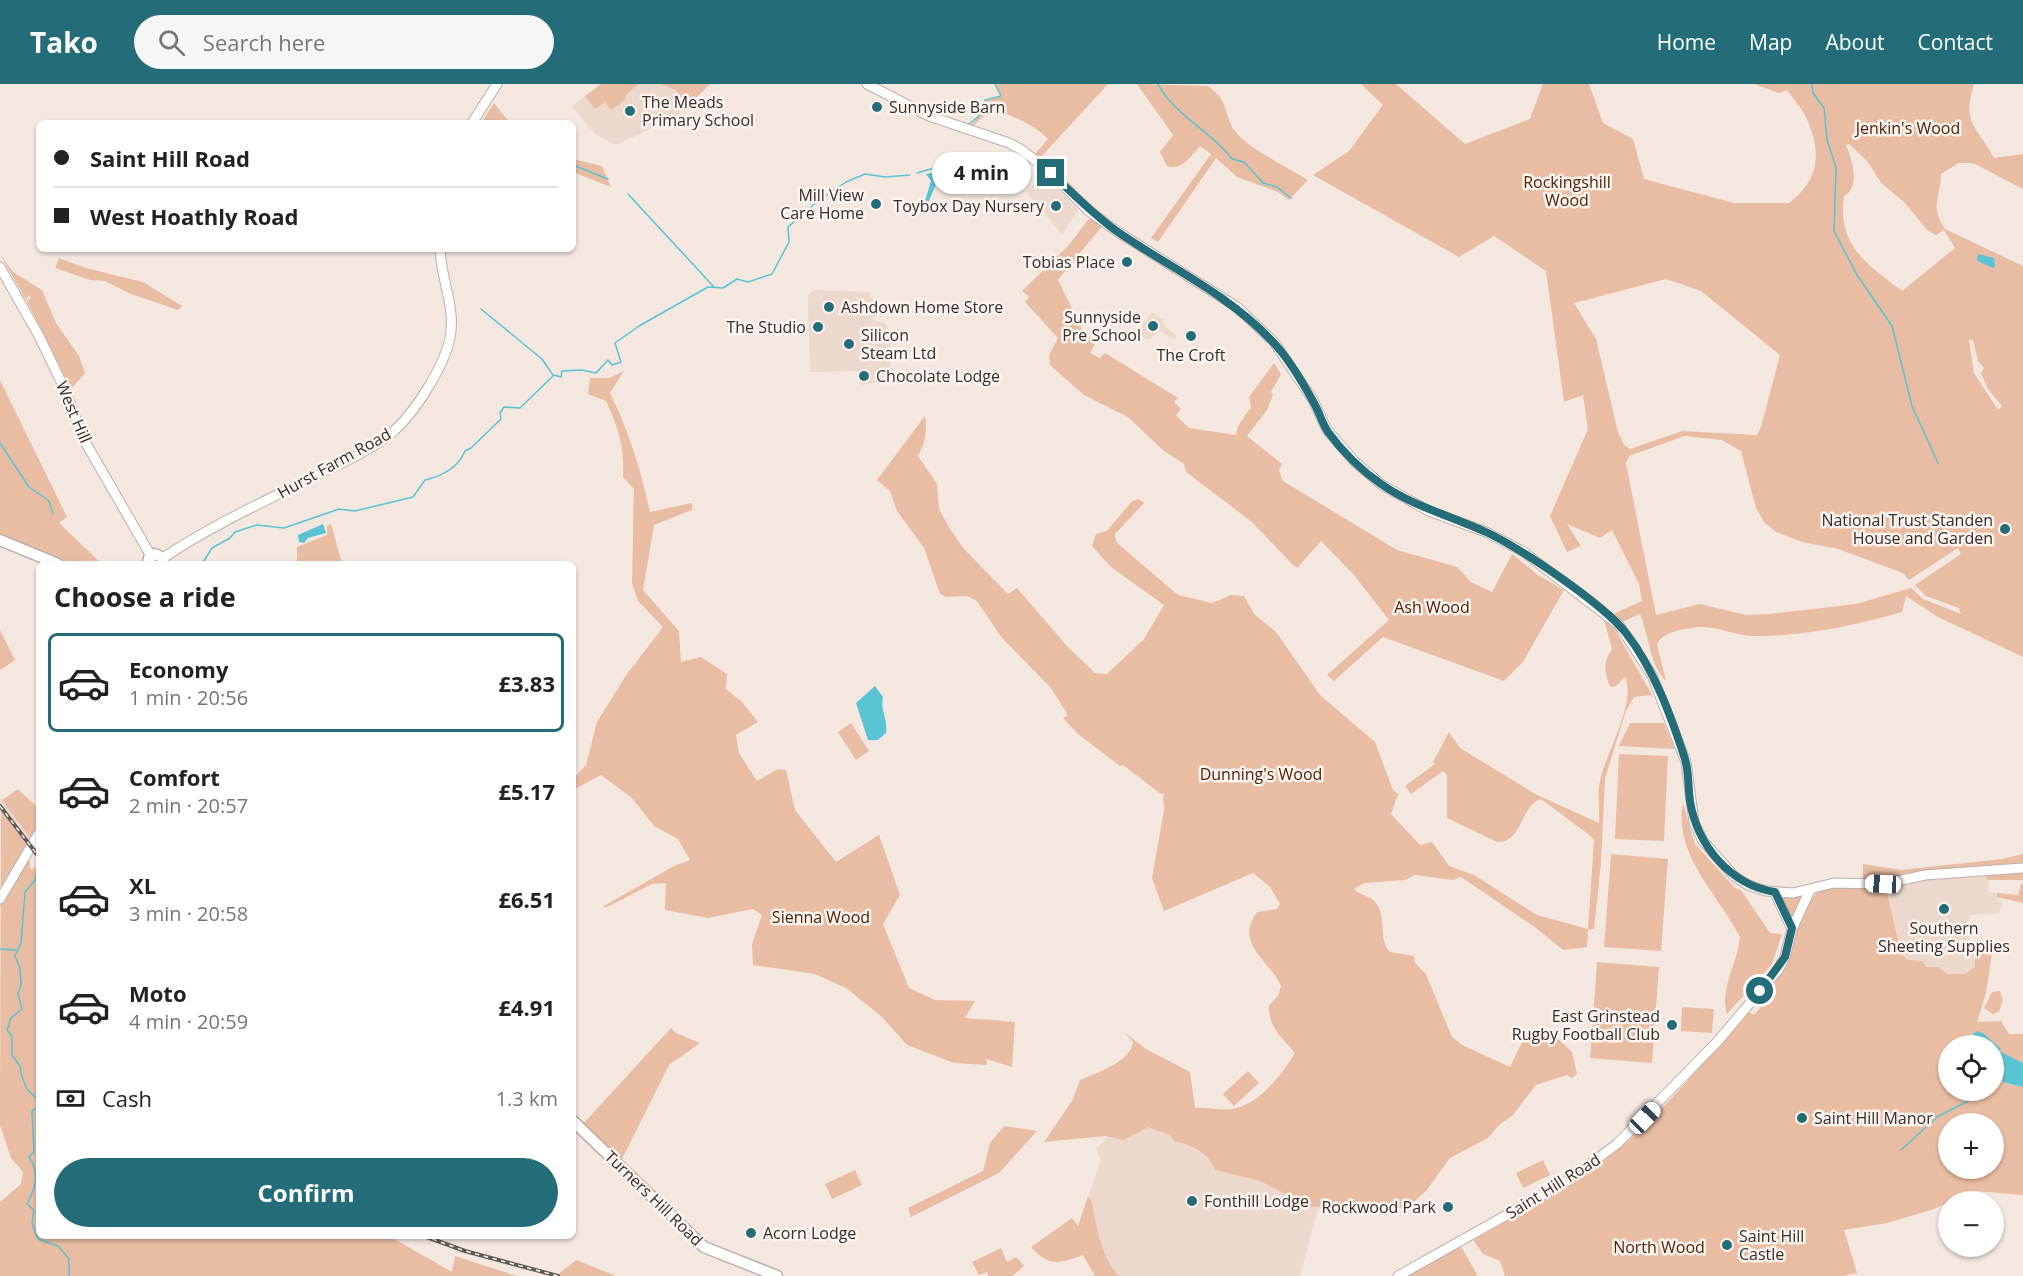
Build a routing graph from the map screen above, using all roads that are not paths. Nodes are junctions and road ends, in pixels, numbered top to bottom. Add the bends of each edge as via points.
1 (497, 84) edge
2 (867, 84) edge
3 (474, 120) edge
4 (440, 252) edge
5 (0, 267) edge
6 (0, 540) edge
7 (156, 560) edge
8 (51, 561) edge
9 (36, 838) edge
10 (2023, 868) edge
11 (1810, 890) junction
12 (1775, 892) junction
13 (0, 899) edge
14 (1792, 928) junction
15 (576, 1124) edge
16 (777, 1276) edge
17 (1398, 1276) edge

1 - 3 street
2 - 12 street via 929,116 998,139 1029,156 1118,232 1237,307 1274,342 1327,430 1382,485 1429,511 1486,532 1524,552 1619,625 1660,694 1686,762 1695,822 1704,841 1734,876 1748,885
4 - 7 street, Hurst Farm Road via 452,311 450,340 441,363 406,418 380,441
5 - 7 street, West Hill via 39,336 84,440
6 - 8 main road
9 - 13 street
10 - 11 street via 1925,875 1883,884 1834,883
11 - 12 street
11 - 14 street, Saint Hill Road
12 - 14 street
14 - 17 street, Saint Hill Road via 1778,970 1718,1041 1617,1144 1566,1181
15 - 16 main road, Turners Hill Road via 704,1247

